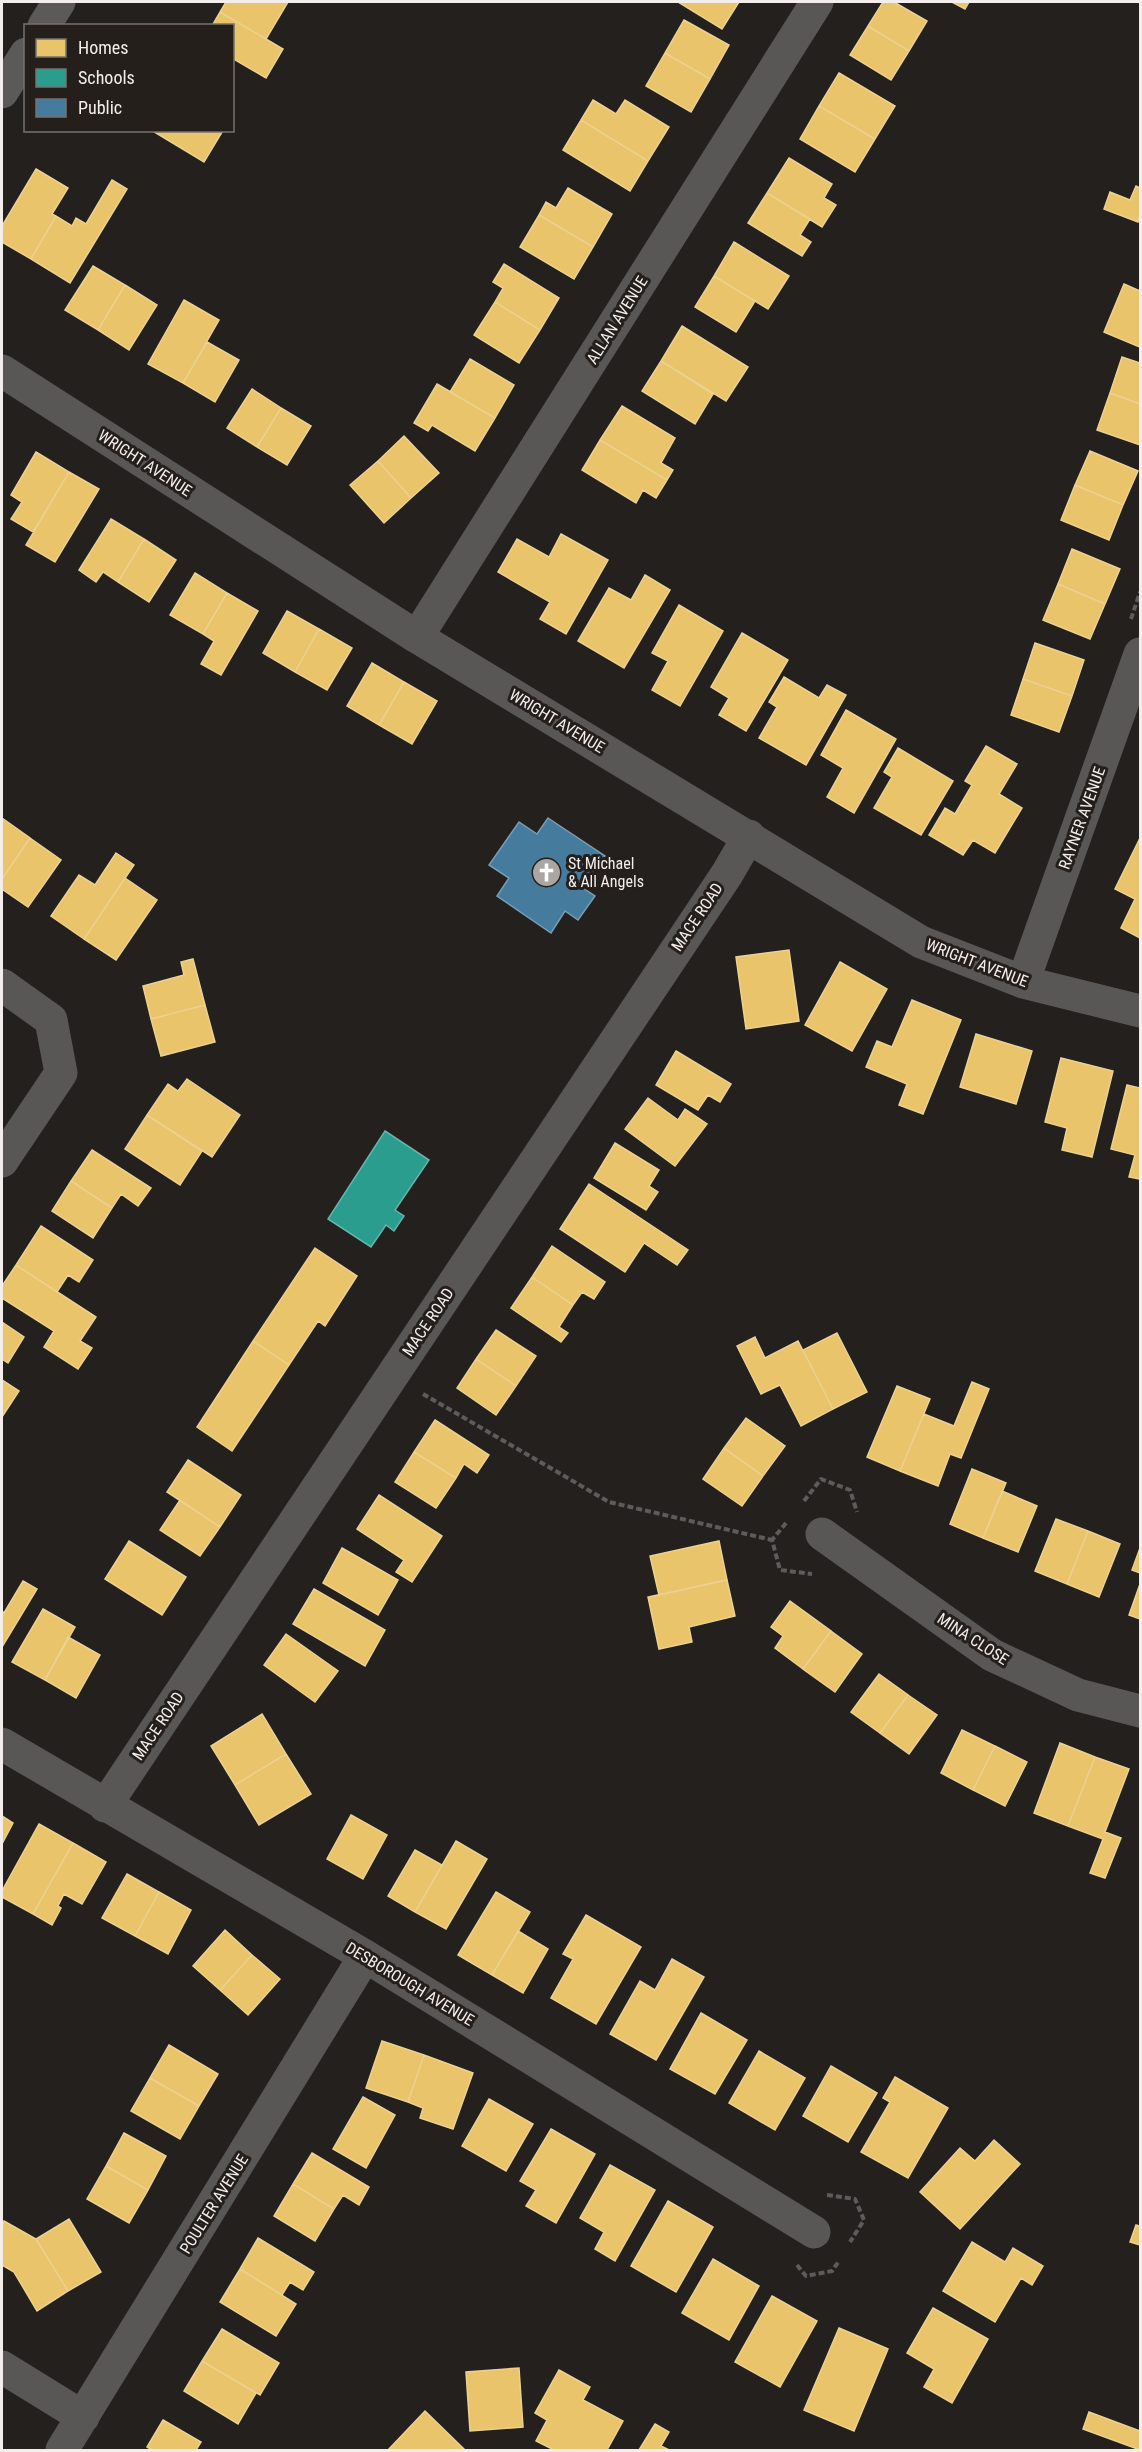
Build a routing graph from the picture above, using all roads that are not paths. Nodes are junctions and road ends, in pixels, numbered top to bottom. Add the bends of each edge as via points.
1 (59, 2) edge
2 (817, 2) edge
3 (45, 24) edge
4 (24, 57) edge
5 (2, 92) edge
6 (2, 371) edge
7 (417, 637) junction
8 (1140, 654) edge
9 (748, 837) junction
10 (1023, 982) junction
11 (2, 985) edge
12 (1140, 1011) edge
13 (2, 1161) edge
14 (822, 1534) dead end
15 (1140, 1711) edge
16 (2, 1744) edge
17 (105, 1806) junction
18 (365, 1956) junction
19 (814, 2232) dead end
20 (2, 2367) edge
21 (83, 2416) junction
22 (62, 2451) edge

1 - 3 main road
2 - 7 street, ALLAN AVENUE
4 - 5 main road
6 - 7 street, WRIGHT AVENUE
7 - 9 street, WRIGHT AVENUE
8 - 10 street, RAYNER AVENUE
9 - 10 street, WRIGHT AVENUE via 921,942
9 - 17 street, MACE ROAD
10 - 12 street, WRIGHT AVENUE
11 - 13 street via 51,1020 61,1073
14 - 15 street, MINA CLOSE via 992,1655 1078,1695
16 - 17 street, DESBOROUGH AVENUE
17 - 18 street, DESBOROUGH AVENUE
18 - 19 street, DESBOROUGH AVENUE
18 - 21 street, POULTER AVENUE
20 - 21 street
21 - 22 street, POULTER AVENUE

